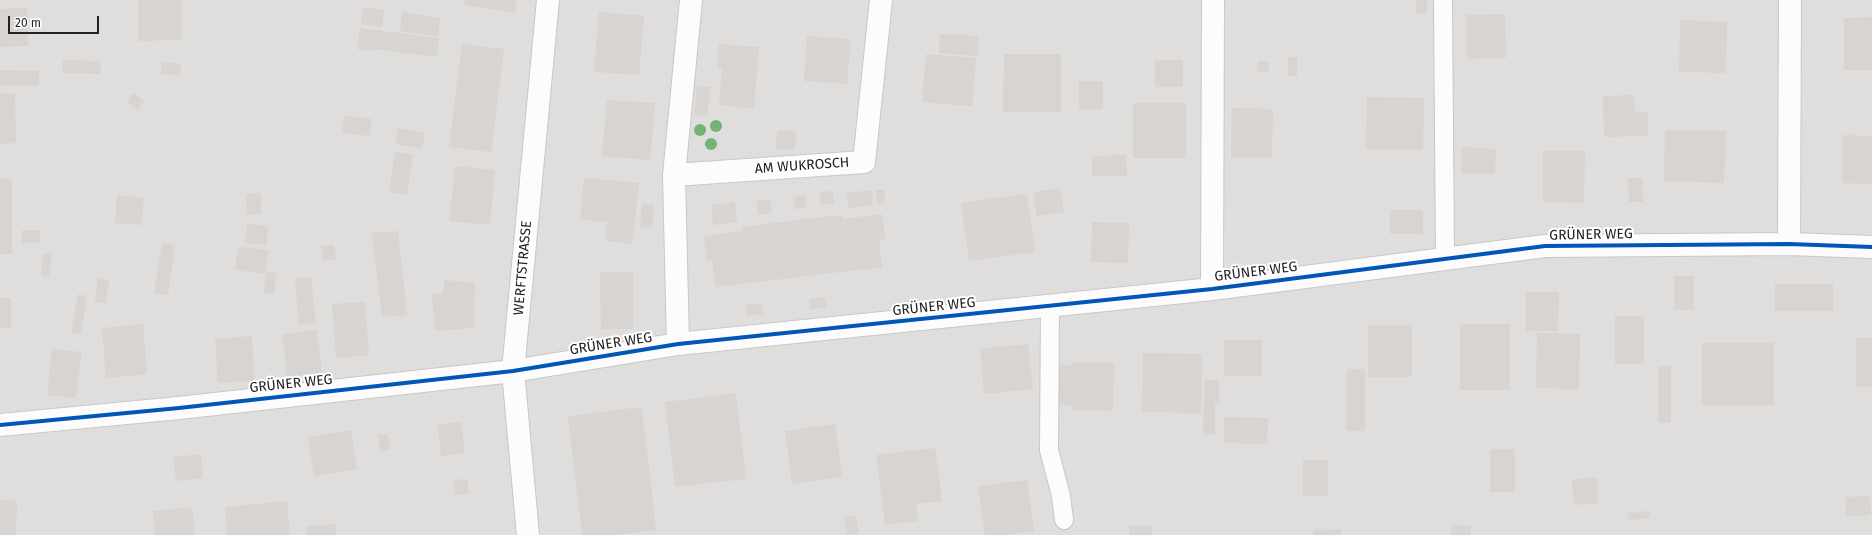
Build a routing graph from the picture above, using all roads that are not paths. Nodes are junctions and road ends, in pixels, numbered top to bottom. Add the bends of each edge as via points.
1 (548, 0) edge
2 (691, 0) edge
3 (881, 0) edge
4 (1213, 0) edge
5 (1443, 0) edge
6 (1790, 0) edge
7 (674, 175) junction
8 (1789, 244) junction
9 (1872, 247) edge
10 (1445, 259) junction
11 (1212, 289) junction
12 (1050, 306) junction
13 (678, 344) junction
14 (513, 371) junction
15 (0, 425) edge
16 (1064, 520) dead end
17 (528, 535) edge

1 - 14 street, WERFTSTRASSE
2 - 7 street
3 - 7 street, AM WUKROSCH via 864,162
4 - 11 street, GRÜNER WEG
5 - 10 lane
6 - 8 street
7 - 13 street
8 - 9 street, GRÜNER WEG
8 - 10 street, GRÜNER WEG via 1544,246
10 - 11 street, GRÜNER WEG
11 - 12 street, GRÜNER WEG
12 - 13 street, GRÜNER WEG
12 - 16 lane via 1049,450 1061,496
13 - 14 street, GRÜNER WEG
14 - 15 street, GRÜNER WEG
14 - 17 street, WERFTSTRASSE

